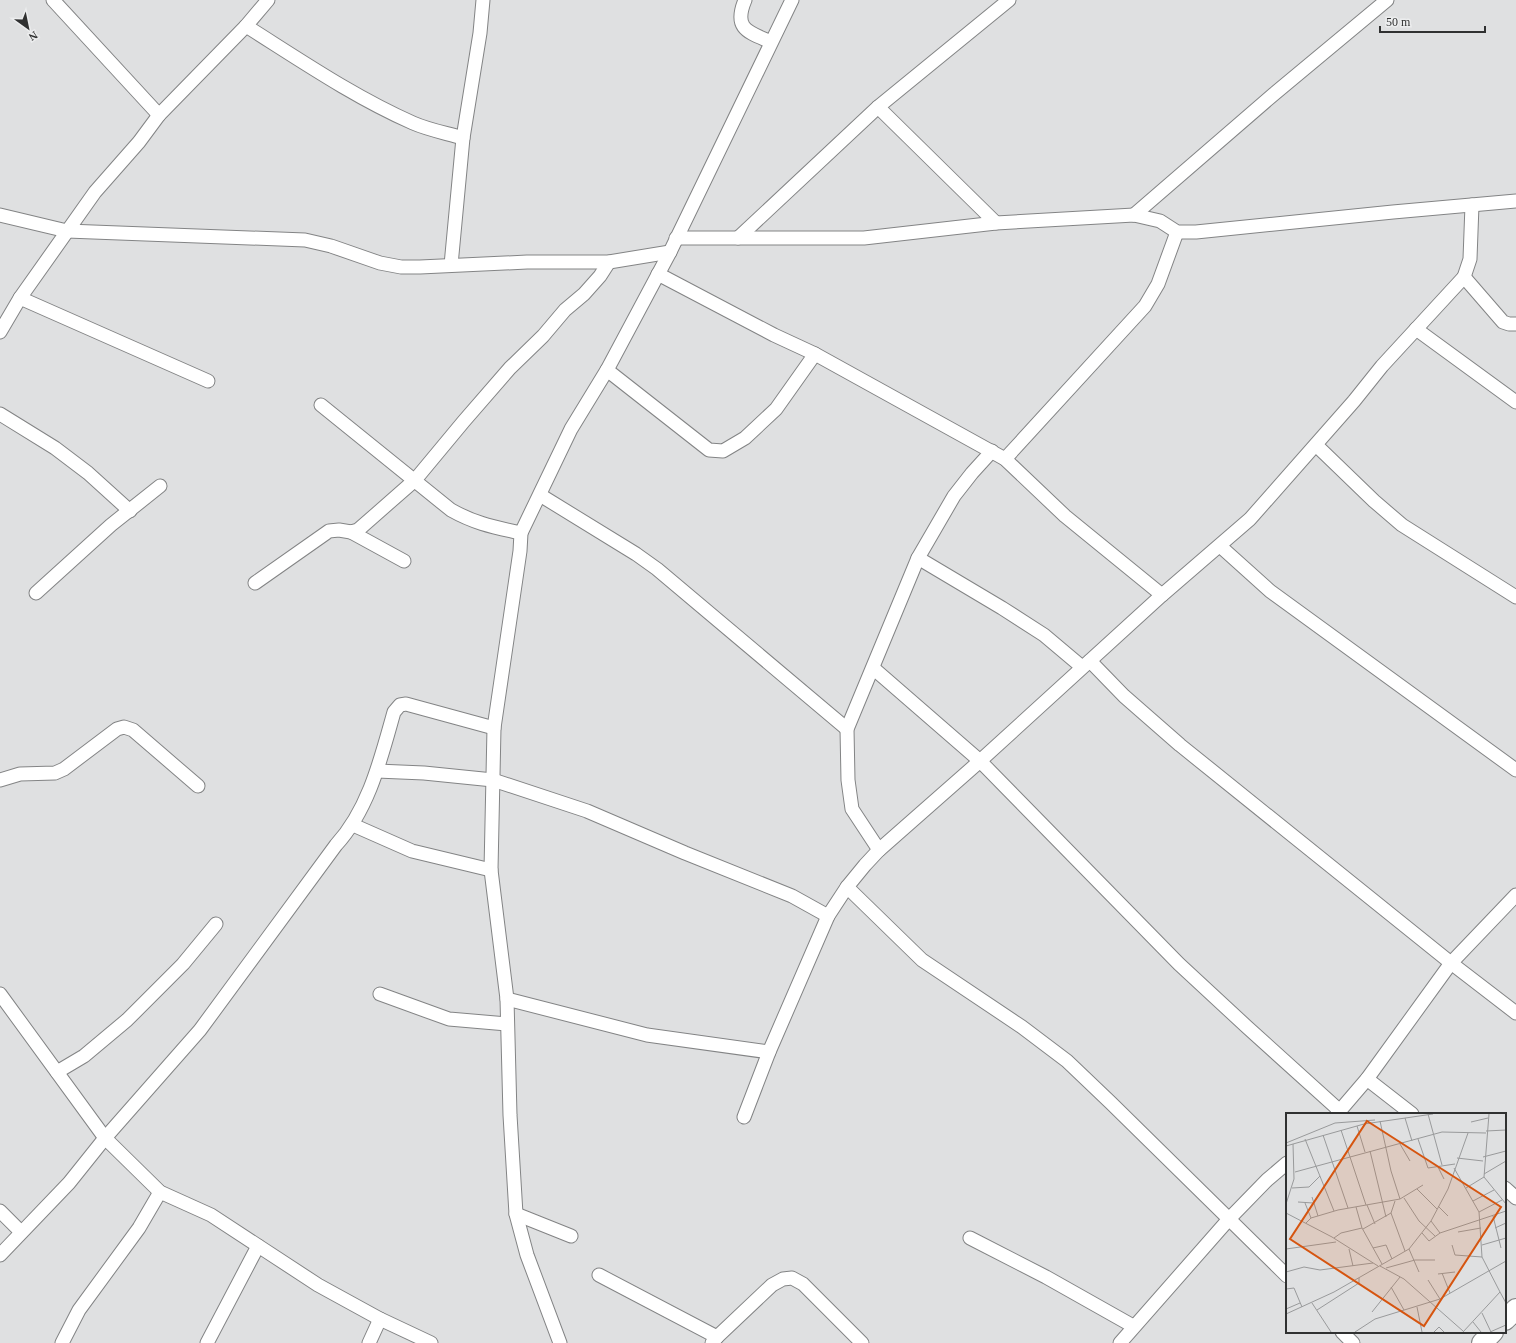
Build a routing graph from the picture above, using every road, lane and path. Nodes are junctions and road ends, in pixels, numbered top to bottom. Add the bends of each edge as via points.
1 (53, 0) edge
2 (268, 0) edge
3 (483, 0) edge
4 (745, 0) edge
5 (792, 0) edge
6 (1009, 0) edge
7 (1387, 0) edge
8 (246, 26) junction
9 (771, 42) junction
10 (878, 108) junction
11 (159, 115) junction
12 (463, 138) junction
13 (1516, 201) edge
14 (1472, 205) junction
15 (0, 215) edge
16 (1134, 215) junction
17 (996, 223) junction
18 (67, 231) junction
19 (1177, 232) junction
20 (676, 238) junction
21 (738, 238) junction
22 (670, 252) junction
23 (609, 262) junction
24 (451, 265) junction
25 (658, 274) junction
26 (1464, 277) junction
27 (20, 298) junction
28 (1516, 324) edge
29 (1416, 329) junction
30 (0, 332) edge
31 (815, 354) junction
32 (607, 370) junction
33 (208, 381) dead end
34 (1516, 402) edge
35 (321, 405) dead end
36 (0, 414) edge
37 (1316, 445) junction
38 (992, 451) junction
39 (1005, 459) junction
40 (415, 480) junction
41 (160, 486) dead end
42 (540, 495) junction
43 (130, 511) junction
44 (351, 532) junction
45 (521, 533) junction
46 (1220, 546) junction
47 (918, 558) junction
48 (404, 561) dead end
49 (255, 583) dead end
50 (36, 593) dead end
51 (1162, 595) junction
52 (1516, 597) edge
53 (1086, 664) junction
54 (873, 668) junction
55 (494, 728) junction
56 (847, 729) junction
57 (980, 761) junction
58 (1516, 770) edge
59 (377, 771) junction
60 (0, 780) edge
61 (492, 780) junction
62 (198, 786) dead end
63 (353, 825) junction
64 (879, 850) junction
65 (491, 870) junction
66 (847, 887) junction
67 (1516, 895) edge
68 (828, 916) junction
69 (216, 924) dead end
70 (1450, 963) junction
71 (0, 994) edge
72 (380, 994) dead end
73 (507, 999) junction
74 (1516, 1013) edge
75 (508, 1024) junction
76 (770, 1052) junction
77 (57, 1072) junction
78 (1367, 1079) junction
79 (1339, 1112) edge
80 (1411, 1113) edge
81 (744, 1117) dead end
82 (105, 1138) junction
83 (1286, 1164) edge
84 (1506, 1189) edge
85 (160, 1192) junction
86 (1516, 1198) edge
87 (0, 1210) edge
88 (516, 1214) junction
89 (1228, 1219) junction
90 (21, 1232) junction
91 (571, 1236) dead end
92 (970, 1238) dead end
93 (258, 1246) junction
94 (0, 1255) edge
95 (599, 1275) dead end
96 (1286, 1275) edge
97 (1516, 1309) edge
98 (380, 1319) junction
99 (1506, 1319) edge
100 (1133, 1326) junction
101 (1343, 1333) edge
102 (1492, 1333) edge
103 (714, 1340) edge
104 (62, 1343) edge
105 (207, 1343) edge
106 (368, 1343) edge
107 (431, 1343) edge
108 (560, 1343) edge
109 (862, 1343) edge
110 (1120, 1343) edge
111 (1353, 1343) edge
112 (1482, 1343) edge

1 - 11 street
2 - 8 street
3 - 12 street
4 - 9 street via 740,18 742,26
5 - 9 street
6 - 10 street
7 - 16 street
8 - 11 street
8 - 12 street via 376,105 432,130
9 - 20 street
10 - 17 street
10 - 21 street
11 - 18 street via 95,192
12 - 24 street
13 - 14 street
14 - 19 street via 1215,231
14 - 26 street via 1470,259
15 - 18 street
16 - 17 street
16 - 19 street via 1160,221
17 - 21 street via 864,238
18 - 24 street via 305,240 380,263 402,267
18 - 27 street
19 - 39 street via 1158,284 1145,306
20 - 21 street
20 - 22 street
22 - 23 street
22 - 25 street
23 - 24 street
23 - 40 street via 584,294 565,310 501,379
25 - 31 street
25 - 32 street
26 - 28 street via 1502,322
26 - 29 street
27 - 30 street
27 - 33 street
29 - 34 street
29 - 37 street
31 - 32 street via 776,409 745,438 723,452 709,450
31 - 38 street
32 - 42 street via 571,429
35 - 40 street
36 - 43 street via 55,448 88,473
37 - 46 street via 1250,519
37 - 52 street via 1402,525
38 - 39 street
38 - 47 street via 954,496
39 - 51 street via 1066,516
40 - 44 street via 358,530
40 - 45 street via 451,510 466,518 483,525
41 - 43 street
42 - 45 street
42 - 56 street via 657,569
43 - 50 street
44 - 48 street
44 - 49 street via 329,532
45 - 55 street
46 - 51 street
46 - 58 street via 1270,590
47 - 53 street via 997,605
47 - 54 street
51 - 53 street
53 - 57 street
53 - 70 street via 1155,724
54 - 56 street
54 - 57 street
55 - 59 street via 429,709 400,705 394,712
55 - 61 street
56 - 64 street via 848,780 852,809
57 - 64 street
57 - 79 street via 1179,964
59 - 61 street
59 - 63 street
60 - 62 street via 20,774 55,773 124,727 133,730
61 - 65 street
61 - 68 street via 587,811 792,896
63 - 65 street via 412,850
63 - 82 street via 200,1030
64 - 66 street
65 - 73 street
66 - 68 street
66 - 89 street via 922,960 1022,1027 1067,1061
67 - 70 street
68 - 76 street
69 - 77 street via 183,964 126,1020 84,1056
70 - 74 street
70 - 78 street
71 - 77 street
72 - 75 street via 449,1019
73 - 75 street
73 - 76 street via 647,1035
75 - 88 street
76 - 81 street
77 - 82 street
78 - 79 street
78 - 80 street
82 - 85 street
82 - 90 street via 69,1183
83 - 89 street
84 - 86 street
85 - 93 street via 211,1215
85 - 104 street via 139,1228 80,1310
87 - 90 street
88 - 91 street
88 - 108 street via 527,1255
89 - 96 street
89 - 100 street
90 - 94 street
92 - 100 street via 1046,1276
93 - 98 street via 318,1285
93 - 105 street
95 - 103 street
97 - 99 main road
98 - 106 street
98 - 107 street
100 - 110 street
101 - 111 street
102 - 112 main road
103 - 109 street via 772,1285 783,1279 792,1278 803,1284

